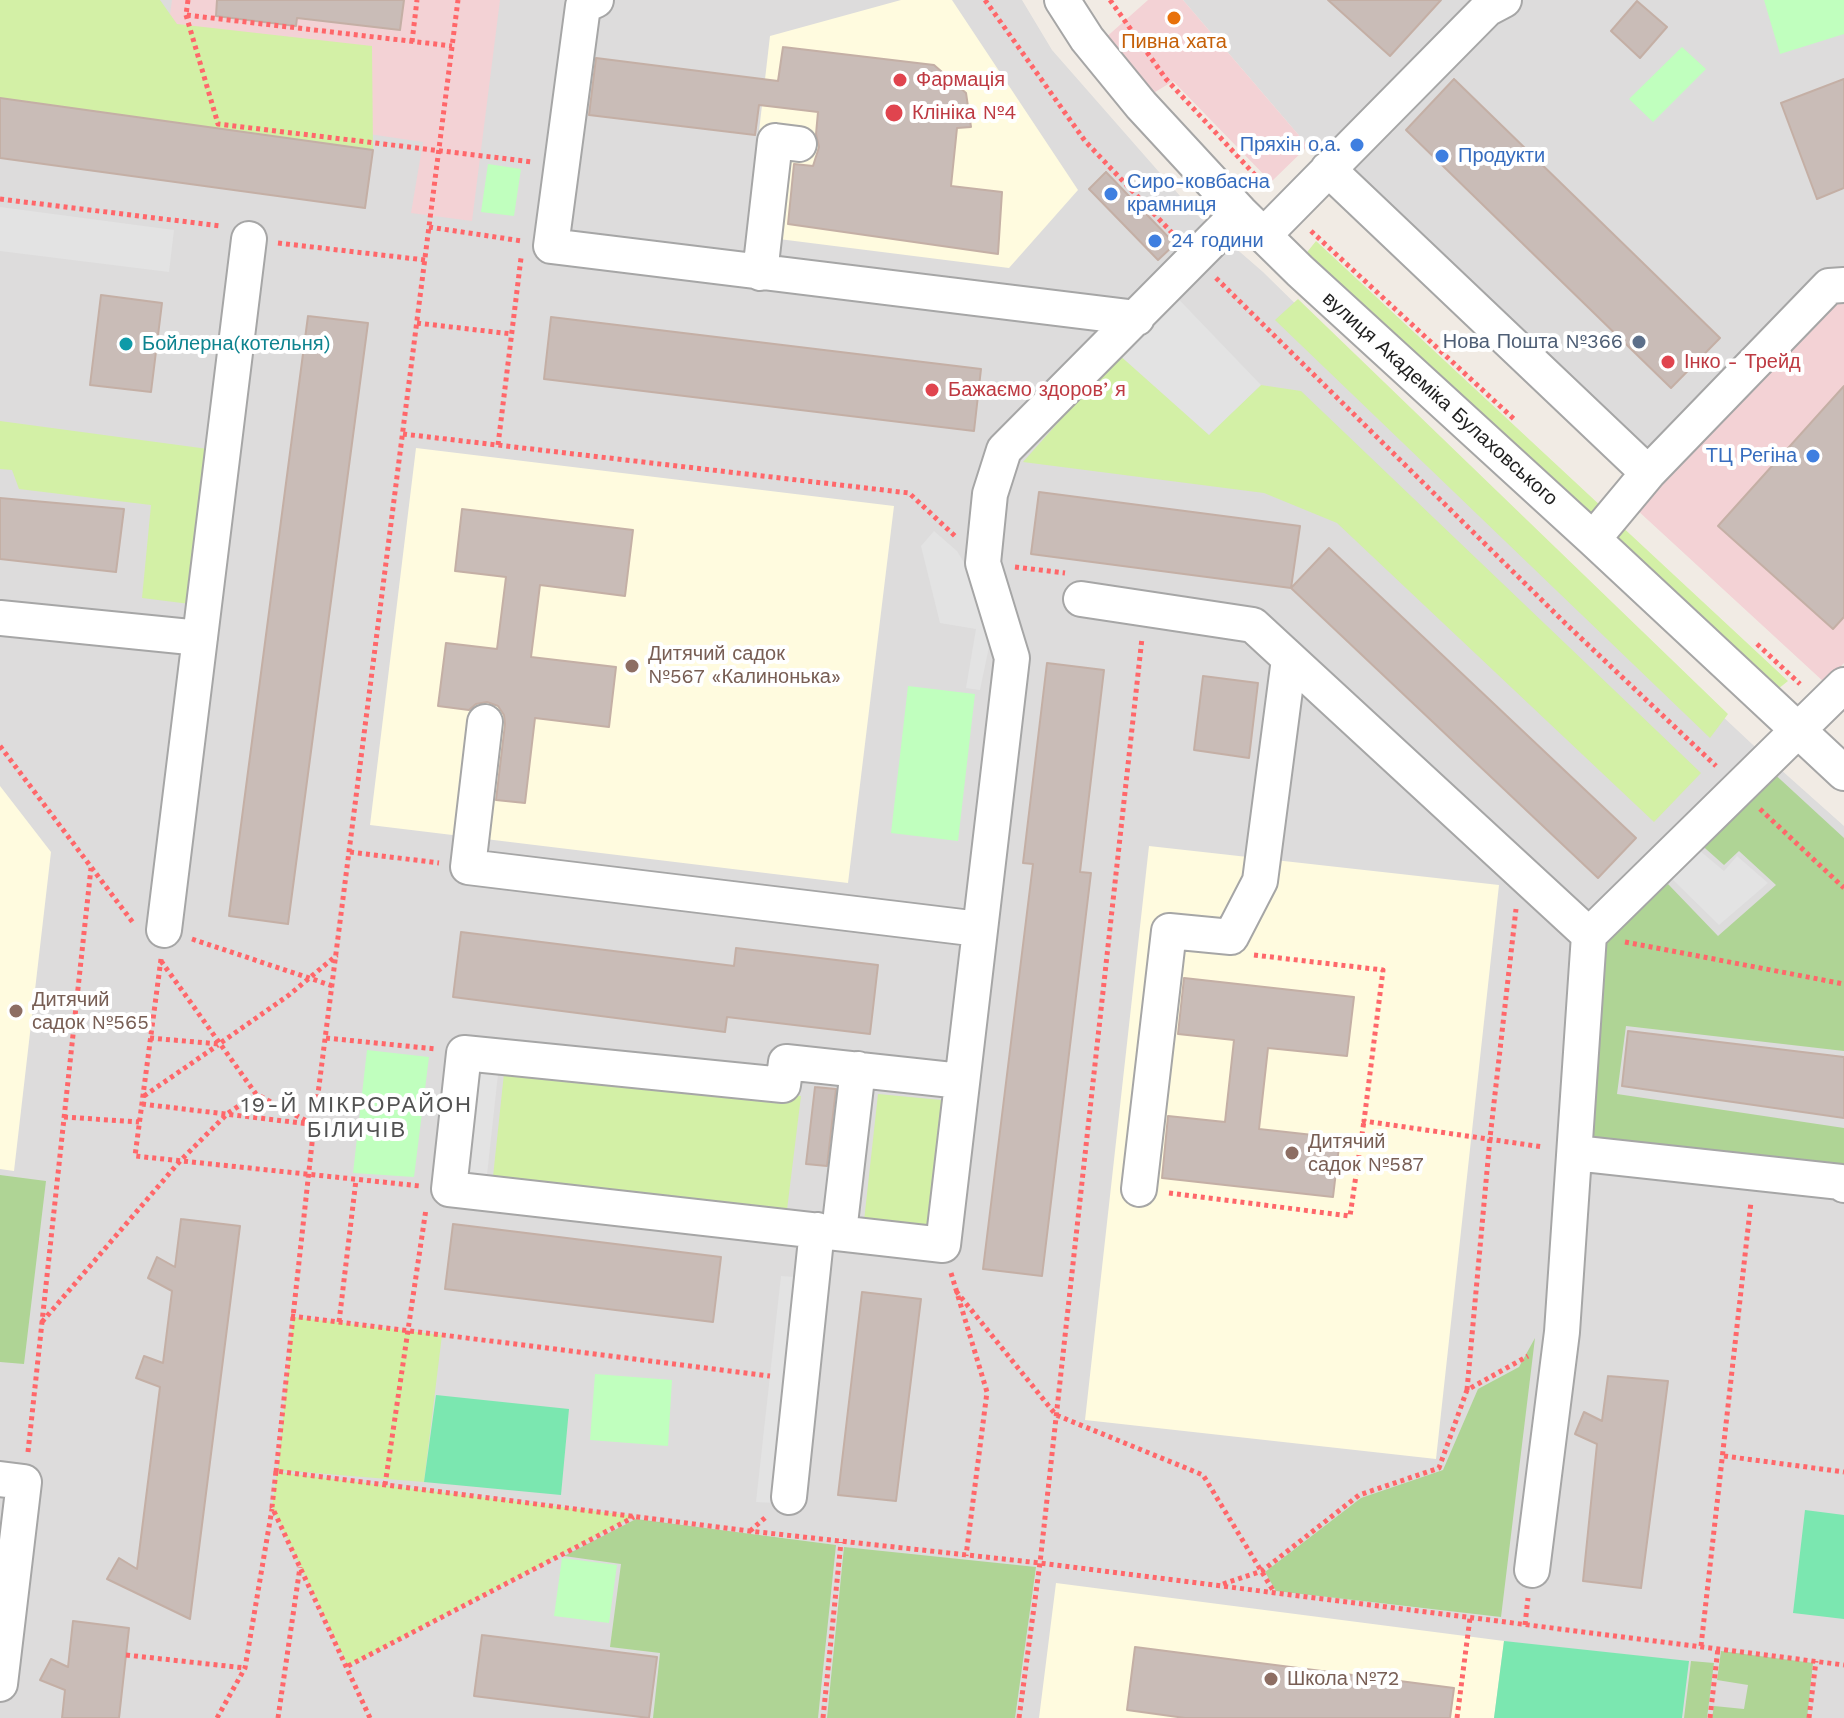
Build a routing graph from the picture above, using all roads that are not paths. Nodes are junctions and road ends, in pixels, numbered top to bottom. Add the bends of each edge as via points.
1 (1062, 0) edge
2 (1504, 0) edge
3 (588, 2) edge
4 (799, 144) dead end
5 (1328, 169) junction
6 (1252, 224) junction
7 (249, 239) road end
8 (760, 273) junction
9 (1844, 285) edge
10 (1137, 318) junction
11 (1648, 473) junction
12 (1593, 539) junction
13 (1076, 586) road end
14 (0, 618) edge
15 (200, 638) junction
16 (1289, 659) junction
17 (1834, 696) edge
18 (485, 722) dead end
19 (1800, 731) junction
20 (1844, 773) edge
21 (979, 929) junction
22 (164, 930) road end
23 (1589, 935) junction
24 (858, 1069) junction
25 (961, 1081) junction
26 (1575, 1153) junction
27 (1844, 1185) edge
28 (1139, 1189) road end
29 (828, 1231) junction
30 (12, 1481) edge
31 (789, 1497) dead end
32 (1532, 1570) dead end
33 (0, 1684) edge

1 - 6 street, вулиця Академіка Булаховського via 1141,105
2 - 5 street via 1487,9
3 - 8 street via 562,166 537,243
4 - 8 street via 775,141
5 - 6 street via 1288,210
5 - 11 street
6 - 10 street via 1195,257
6 - 12 street, вулиця Академіка Булаховського
7 - 15 street
8 - 10 street
9 - 11 street via 1829,286
10 - 21 street via 1004,450 990,494 983,563 1012,658
11 - 12 street
12 - 19 street, вулиця Академіка Булаховського
13 - 16 street via 1145,609 1253,625
14 - 15 street
15 - 22 street
16 - 23 street
16 - 28 street via 1260,881 1231,937 1169,931
17 - 19 street
18 - 21 street via 468,867
19 - 20 street, вулиця Академіка Булаховського
19 - 23 street
21 - 25 street
23 - 26 street
24 - 25 street
24 - 29 street
24 - 29 street via 786,1062 783,1085 464,1053 440,1188
25 - 29 street via 943,1245
26 - 27 street
26 - 32 street via 1562,1332
29 - 31 street via 802,1379
30 - 33 street

